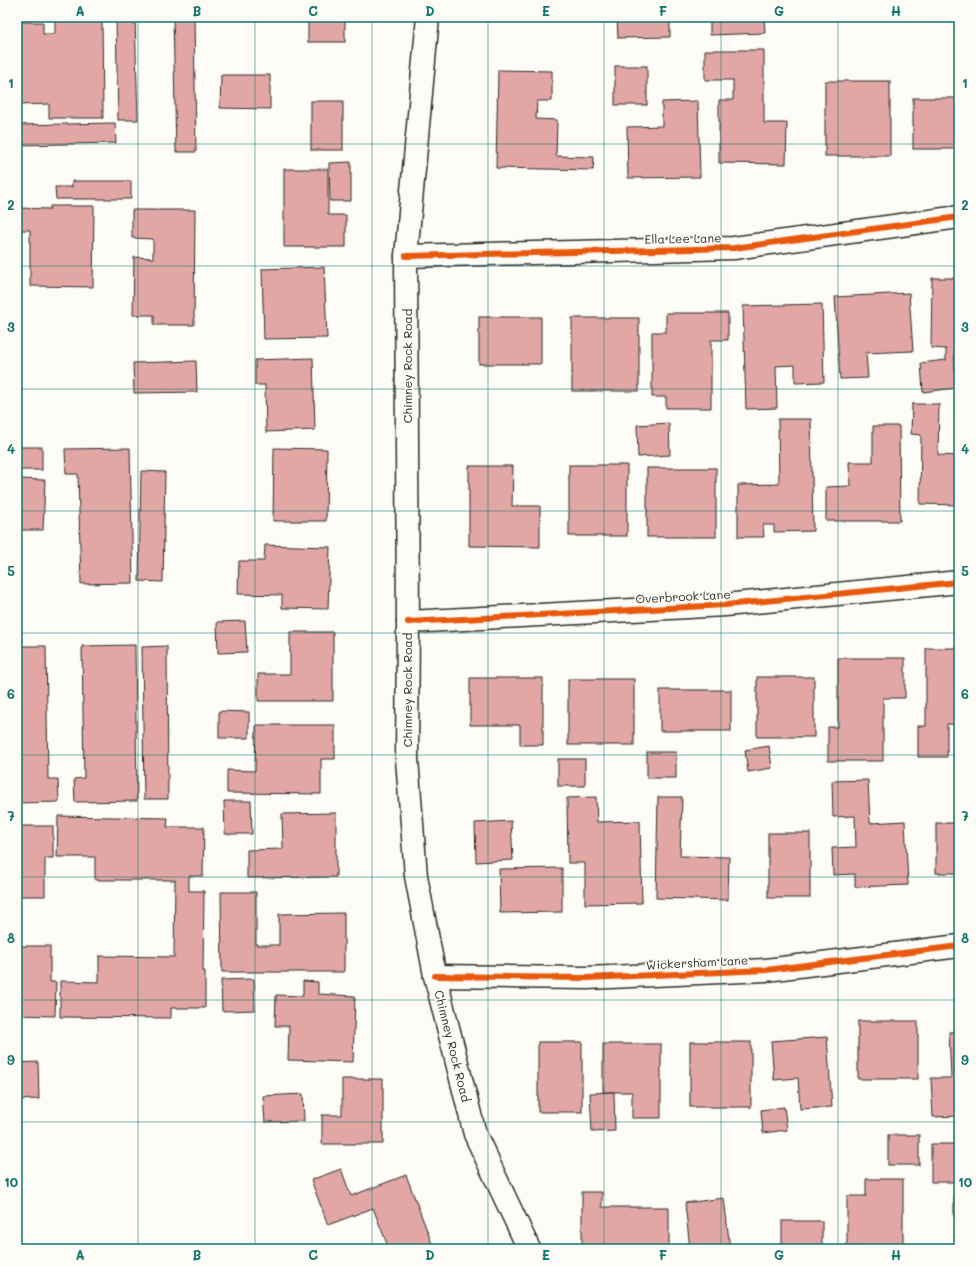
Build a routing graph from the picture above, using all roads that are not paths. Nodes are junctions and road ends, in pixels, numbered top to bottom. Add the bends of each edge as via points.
1 (428, 17) edge
2 (959, 217) edge
3 (406, 256) junction
4 (959, 582) edge
5 (408, 622) junction
6 (959, 946) edge
7 (435, 976) junction
8 (528, 1249) edge

1 - 3 street, Chimney Rock Road
2 - 3 street, Ella Lee Lane via 734,248
3 - 5 street, Chimney Rock Road
4 - 5 street, Overbrook Lane via 725,605
5 - 7 street, Chimney Rock Road via 409,790 416,876
6 - 7 street, Wickersham Lane via 766,970 587,978
7 - 8 street, Chimney Rock Road via 474,1134

